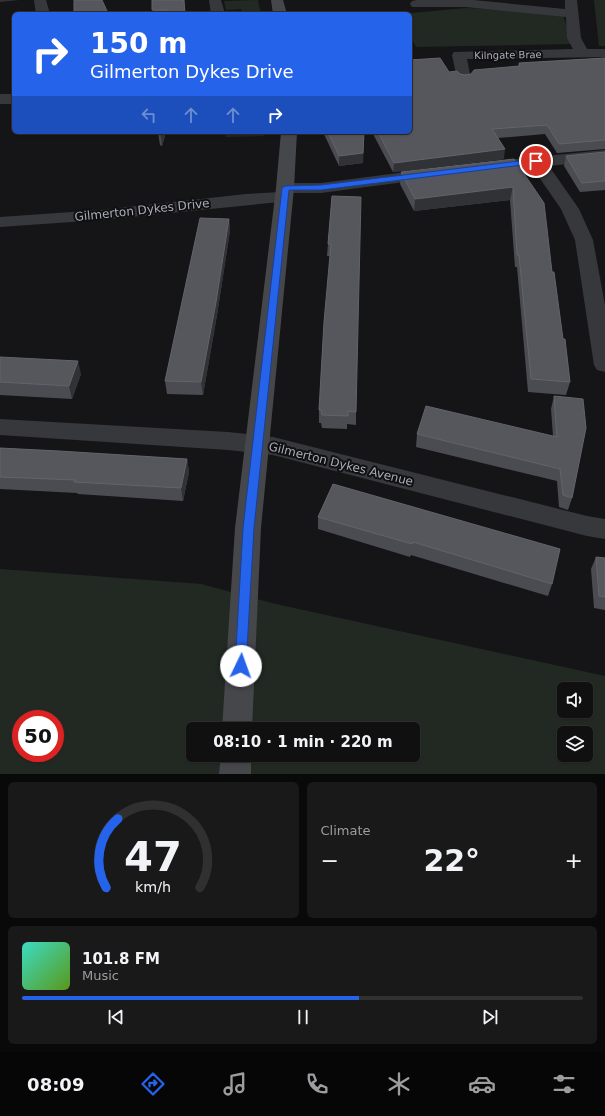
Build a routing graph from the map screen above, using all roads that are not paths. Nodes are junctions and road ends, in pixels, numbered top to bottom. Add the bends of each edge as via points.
1 (40, 0) edge
2 (215, 0) edge
3 (277, 0) edge
4 (417, 4) dead end
5 (571, 6) edge
6 (43, 12) edge
7 (218, 12) edge
8 (280, 12) edge
9 (582, 53) junction
10 (605, 53) edge
11 (464, 79) edge
12 (0, 99) edge
13 (12, 99) edge
14 (289, 134) edge
15 (605, 155) edge
16 (536, 161) junction
17 (475, 168) edge
18 (445, 172) edge
19 (285, 193) junction
20 (0, 222) edge
21 (600, 309) edge
22 (605, 365) edge
23 (0, 427) edge
24 (257, 444) junction
25 (605, 529) edge
26 (237, 722) edge
27 (236, 762) edge
28 (235, 774) edge

1 - 6 street
2 - 7 street
3 - 8 main road
4 - 5 street via 465,3 518,9
5 - 9 street via 574,38
9 - 10 street, Kilngate Brae
9 - 11 street, Kilngate Brae via 459,55
12 - 13 street
14 - 19 main road
15 - 16 street
16 - 17 street
16 - 21 street via 566,203 580,228
18 - 19 street, Gilmerton Dykes Drive
19 - 20 street, Gilmerton Dykes Drive via 100,215
19 - 24 main road
21 - 22 street
23 - 24 street, Gilmerton Dykes Avenue
24 - 25 street, Gilmerton Dykes Avenue
24 - 26 main road via 248,528
27 - 28 main road

